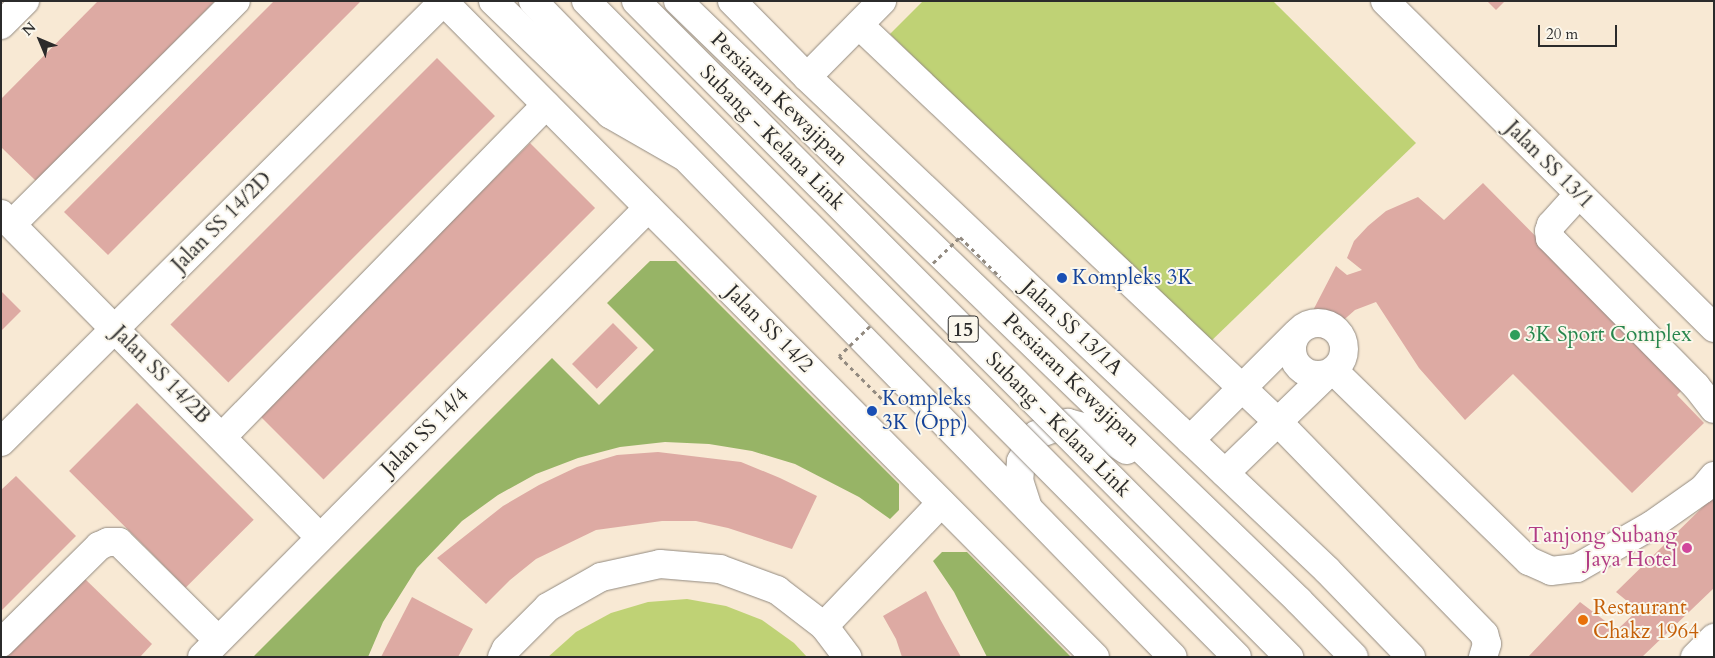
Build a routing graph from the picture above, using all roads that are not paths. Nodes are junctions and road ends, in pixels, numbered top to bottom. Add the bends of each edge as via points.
1 (25, 1) edge
2 (236, 1) edge
3 (443, 1) edge
4 (493, 1) edge
5 (533, 1) edge
6 (586, 1) edge
7 (636, 1) edge
8 (678, 1) edge
9 (882, 1) edge
10 (1385, 1) edge
11 (734, 2) edge
12 (1, 25) edge
13 (859, 25) junction
14 (807, 77) junction
15 (546, 104) junction
16 (683, 156) junction
17 (1579, 194) junction
18 (648, 208) junction
19 (6, 219) edge
20 (1714, 328) edge
21 (115, 329) junction
22 (1297, 333) junction
23 (1330, 372) junction
24 (1242, 388) junction
25 (1714, 409) edge
26 (1278, 422) junction
27 (222, 437) junction
28 (1190, 440) junction
29 (1, 442) edge
30 (1225, 473) junction
31 (1714, 476) edge
32 (1197, 502) junction
33 (941, 503) junction
34 (1028, 508) junction
35 (320, 537) junction
36 (824, 626) junction
37 (1714, 638) edge
38 (1, 643) edge
39 (210, 648) edge
40 (1485, 656) edge
41 (502, 657) edge
42 (847, 657) edge
43 (1095, 657) edge
44 (1173, 657) edge
45 (1238, 657) edge
46 (1289, 657) edge
47 (1354, 657) edge
48 (1411, 657) edge
49 (1695, 657) edge

1 - 12 main road
2 - 19 main road
3 - 15 main road, Jalan SS 14/2
3 - 21 main road, Jalan SS 14/2D
4 - 16 main road via 610,114
5 - 16 main road
6 - 45 main road, Subang - Kelana Link / 15, bridge
7 - 46 main road, Subang - Kelana Link / 15, bridge
8 - 32 main road, Persiaran Kewajipan
9 - 13 main road
10 - 17 main road, Jalan SS 13/1
11 - 14 main road, Jalan SS 13/1A
13 - 14 main road
13 - 24 main road
14 - 28 main road, Jalan SS 13/1A
15 - 18 main road, Jalan SS 14/2
15 - 27 main road
16 - 34 main road
17 - 20 main road, Jalan SS 13/1
17 - 25 main road via 1551,225 1550,238 1696,386
18 - 33 main road, Jalan SS 14/2
18 - 35 main road, Jalan SS 14/4
19 - 21 main road, Jalan SS 14/2B
21 - 27 main road, Jalan SS 14/2B
21 - 29 main road, Jalan SS 14/2D
22 - 23 main road via 1292,349 1297,364 1310,374
22 - 23 main road via 1304,327 1322,323 1338,331 1345,347 1344,356
22 - 24 main road
23 - 26 main road
23 - 31 main road via 1529,560 1551,571 1578,568 1652,526 1703,489
24 - 26 main road
24 - 28 main road
26 - 30 main road
26 - 40 main road via 1484,634 1487,644
27 - 35 main road, Jalan SS 14/2B
28 - 30 main road, Jalan SS 13/1A
30 - 48 main road, Jalan SS 13/1A via 1327,570
32 - 34 main road via 1097,431 1068,424 1036,435 1021,461 1019,481
32 - 47 main road, Persiaran Kewajipan
33 - 36 main road
33 - 43 main road, Jalan SS 14/2
34 - 44 main road
35 - 39 main road, Jalan SS 14/4
36 - 41 main road via 776,590 720,568 660,564 601,577 548,606
36 - 42 main road
37 - 49 main road
38 - 39 main road via 99,546 119,542

